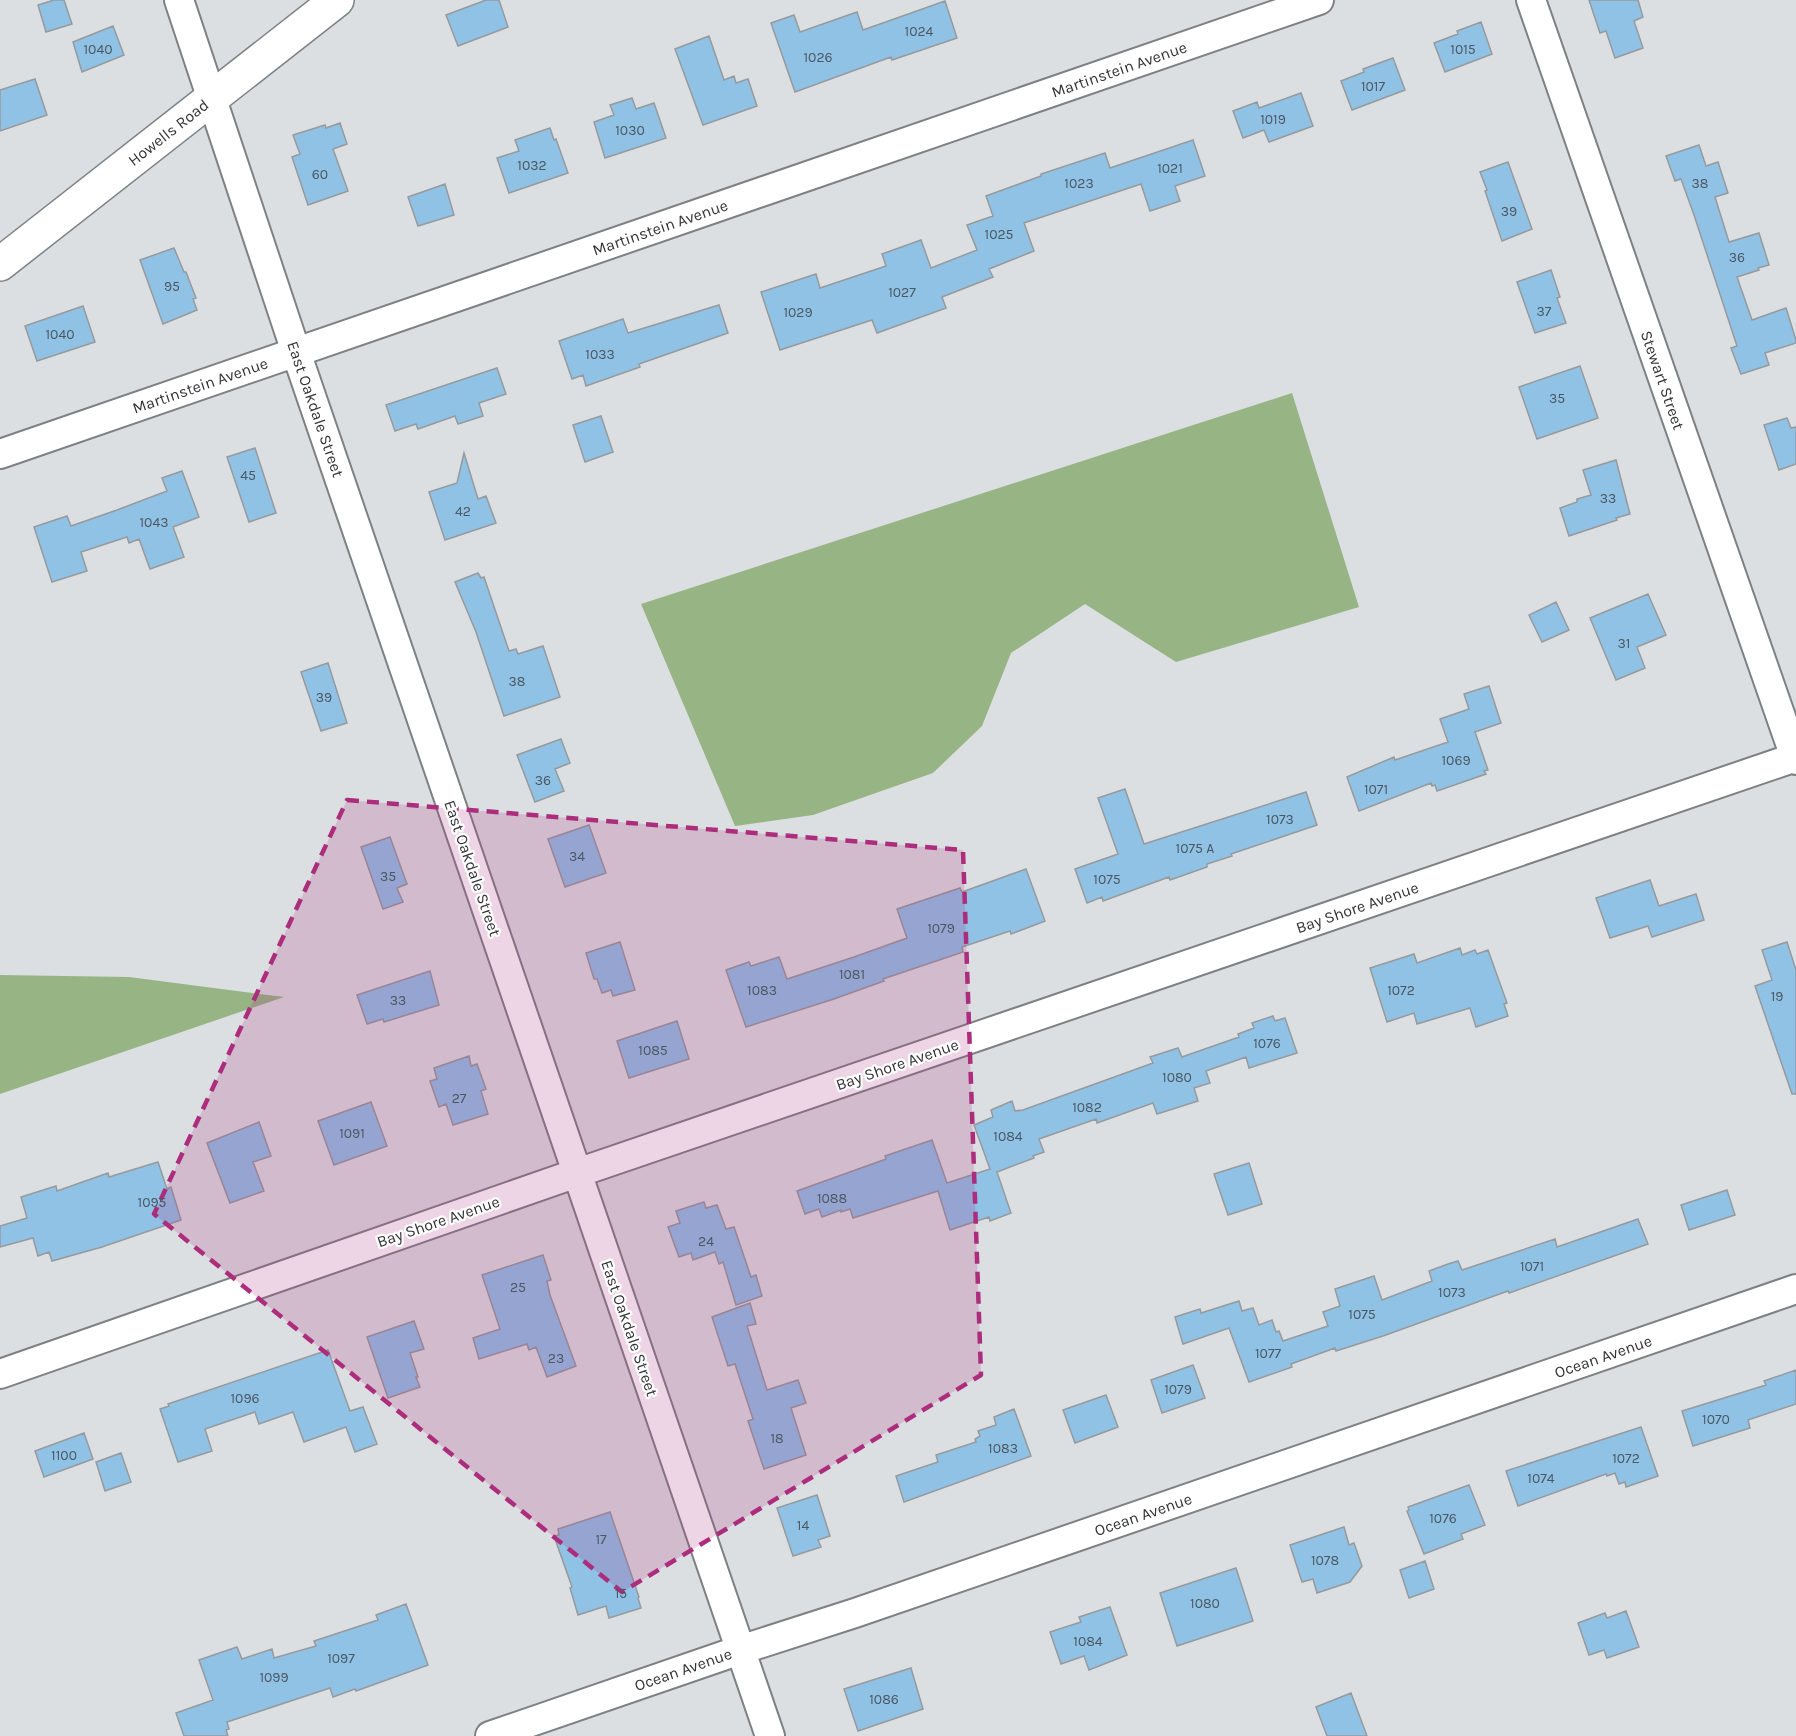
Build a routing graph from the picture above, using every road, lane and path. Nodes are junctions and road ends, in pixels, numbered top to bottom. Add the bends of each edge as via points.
1 (179, 0) edge
2 (337, 0) edge
3 (1319, 0) edge
4 (1530, 0) edge
5 (212, 97) junction
6 (0, 264) edge
7 (296, 352) junction
8 (0, 454) edge
9 (1796, 758) edge
10 (577, 1173) junction
11 (1796, 1289) edge
12 (0, 1374) edge
13 (740, 1650) junction
14 (490, 1736) edge
15 (770, 1736) edge

1 - 5 street, East Oakdale Street
2 - 5 street, Howells Road
3 - 7 street, Martinstein Avenue
4 - 9 street, Stewart Street
5 - 6 street, Howells Road
5 - 7 street, East Oakdale Street
7 - 8 street, Martinstein Avenue
7 - 10 street, East Oakdale Street
9 - 10 street, Bay Shore Avenue
10 - 12 street, Bay Shore Avenue
10 - 13 street, East Oakdale Street
11 - 13 street, Ocean Avenue
13 - 14 street, Ocean Avenue
13 - 15 street, East Oakdale Street

